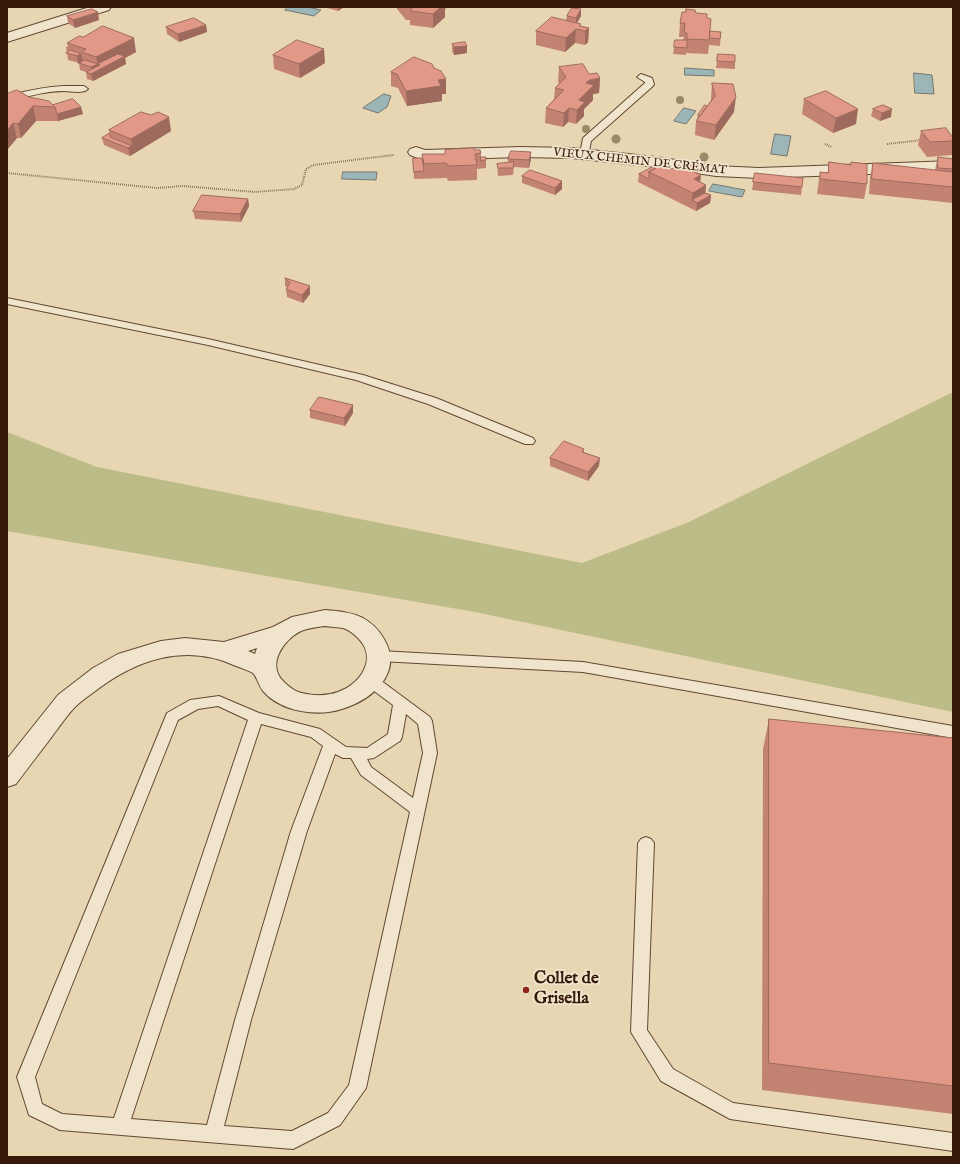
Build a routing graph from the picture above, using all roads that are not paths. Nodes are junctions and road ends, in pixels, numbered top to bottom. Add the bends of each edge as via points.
1 (104, 7) edge
2 (7, 38) edge
3 (641, 77) dead end
4 (84, 90) dead end
5 (7, 99) edge
6 (416, 152) road end
7 (585, 154) junction
8 (953, 166) edge
9 (7, 301) edge
10 (529, 441) dead end
11 (279, 634) junction
12 (224, 650) junction
13 (380, 656) junction
14 (265, 669) junction
15 (371, 681) junction
16 (400, 704) junction
17 (256, 717) junction
18 (953, 732) edge
19 (331, 744) junction
20 (355, 753) junction
21 (7, 777) edge
22 (418, 809) junction
23 (646, 843) dead end
24 (120, 1127) junction
25 (213, 1134) junction
26 (953, 1142) edge

1 - 2 street
3 - 7 lane via 649,80 650,84 586,140
4 - 5 lane via 66,87 43,89
6 - 7 street, VIEUX CHEMIN DE CRÉMAT via 423,155 520,152
7 - 8 street, VIEUX CHEMIN DE CRÉMAT via 716,171 759,173
9 - 10 lane via 208,342 359,377 432,401
11 - 12 street
11 - 13 street via 308,620 341,619 356,624 368,633 376,643
11 - 14 street via 265,657
12 - 14 street
12 - 21 street via 186,646 161,649 126,660 101,674 66,701
13 - 15 street via 378,668
13 - 18 lane via 583,667
14 - 15 street via 269,681 279,692 309,703 345,699 360,692
15 - 16 lane
16 - 20 lane via 395,737 368,754
16 - 22 lane via 425,721 430,753
17 - 19 lane via 315,733
17 - 24 lane
17 - 24 lane via 219,701 195,704 172,717 26,1077 35,1110 60,1122
19 - 20 lane via 343,752
19 - 25 lane via 298,831
20 - 22 lane via 366,771
22 - 25 lane via 357,1088 334,1119 293,1140
23 - 26 lane via 639,1032 667,1075 730,1111
24 - 25 lane

